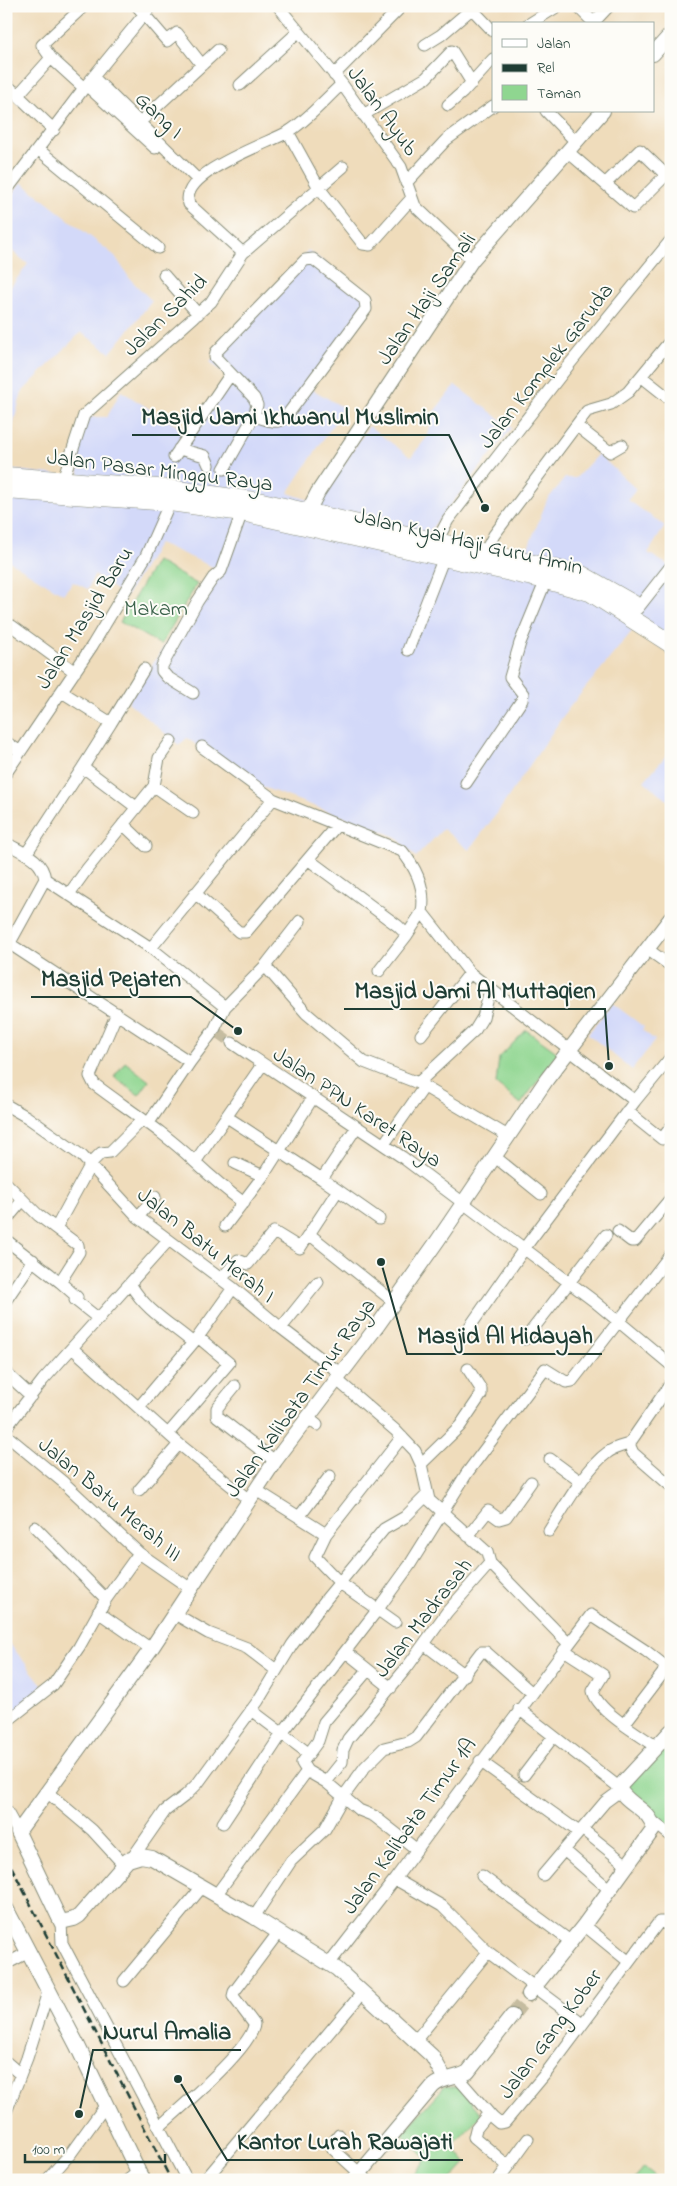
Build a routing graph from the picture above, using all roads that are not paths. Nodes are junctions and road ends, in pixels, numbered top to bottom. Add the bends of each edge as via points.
1 (84, 6) edge
2 (402, 6) edge
3 (558, 6) edge
4 (577, 6) edge
5 (609, 6) edge
6 (473, 8) edge
7 (144, 9) edge
8 (285, 9) edge
9 (589, 21) edge
10 (532, 22) edge
11 (492, 30) edge
12 (298, 32) junction
13 (671, 34) edge
14 (425, 45) dead end
15 (218, 50) dead end
16 (654, 53) edge
17 (51, 58) junction
18 (492, 59) edge
19 (202, 66) junction
20 (334, 74) junction
21 (472, 83) junction
22 (6, 84) edge
23 (88, 84) junction
24 (342, 84) junction
25 (240, 85) dead end
26 (18, 96) junction
27 (448, 104) dead end
28 (492, 107) edge
29 (547, 112) edge
30 (602, 112) edge
31 (363, 115) junction
32 (140, 122) junction
33 (54, 130) junction
34 (288, 132) junction
35 (572, 146) junction
36 (154, 148) dead end
37 (39, 150) junction
38 (343, 167) dead end
39 (198, 180) junction
40 (406, 183) junction
41 (605, 184) junction
42 (319, 188) junction
43 (6, 191) edge
44 (411, 199) junction
45 (671, 240) edge
46 (158, 248) dead end
47 (243, 253) junction
48 (472, 260) junction
49 (164, 275) dead end
50 (198, 314) junction
51 (671, 340) edge
52 (230, 374) junction
53 (642, 377) junction
54 (671, 400) edge
55 (254, 416) junction
56 (576, 426) junction
57 (622, 445) dead end
58 (209, 465) dead end
59 (66, 469) junction
60 (224, 469) dead end
61 (6, 476) edge
62 (6, 490) edge
63 (170, 502) junction
64 (242, 512) junction
65 (306, 514) junction
66 (440, 544) junction
67 (486, 550) junction
68 (671, 566) edge
69 (546, 580) junction
70 (641, 603) junction
71 (6, 628) edge
72 (671, 630) edge
73 (671, 644) edge
74 (408, 650) dead end
75 (144, 670) dead end
76 (75, 672) junction
77 (62, 692) junction
78 (193, 692) dead end
79 (111, 723) junction
80 (171, 741) dead end
81 (6, 742) edge
82 (202, 747) dead end
83 (19, 751) junction
84 (83, 767) junction
85 (6, 773) edge
86 (466, 783) dead end
87 (154, 786) junction
88 (273, 799) junction
89 (136, 807) junction
90 (193, 813) dead end
91 (122, 824) junction
92 (336, 825) junction
93 (6, 843) edge
94 (146, 846) dead end
95 (26, 854) junction
96 (309, 860) junction
97 (45, 879) junction
98 (69, 894) junction
99 (195, 894) junction
100 (422, 912) junction
101 (671, 918) edge
102 (300, 921) dead end
103 (407, 936) junction
104 (8, 947) edge
105 (151, 948) junction
106 (648, 949) junction
107 (265, 966) junction
108 (671, 966) edge
109 (379, 971) dead end
110 (470, 973) junction
111 (490, 990) junction
112 (225, 1007) junction
113 (117, 1013) junction
114 (421, 1035) dead end
115 (232, 1043) tunnel mouth
116 (568, 1049) junction
117 (671, 1057) edge
118 (190, 1062) junction
119 (262, 1065) junction
120 (421, 1085) junction
121 (312, 1099) junction
122 (635, 1101) junction
123 (6, 1105) edge
124 (627, 1110) junction
125 (227, 1117) junction
126 (145, 1122) junction
127 (671, 1127) edge
128 (356, 1128) junction
129 (508, 1136) junction
130 (384, 1144) junction
131 (280, 1151) junction
132 (494, 1156) junction
133 (195, 1162) junction
134 (235, 1163) dead end
135 (90, 1165) junction
136 (263, 1176) junction
137 (322, 1178) junction
138 (6, 1182) edge
139 (338, 1190) junction
140 (541, 1194) dead end
141 (155, 1197) dead end
142 (671, 1198) edge
143 (23, 1200) junction
144 (462, 1202) junction
145 (244, 1203) junction
146 (138, 1218) junction
147 (379, 1219) dead end
148 (6, 1220) edge
149 (224, 1226) dead end
150 (56, 1228) junction
151 (618, 1231) dead end
152 (309, 1234) junction
153 (606, 1235) dead end
154 (6, 1240) edge
155 (168, 1240) junction
156 (524, 1249) junction
157 (671, 1254) edge
158 (33, 1260) junction
159 (221, 1279) junction
160 (60, 1282) junction
161 (318, 1282) dead end
162 (569, 1282) junction
163 (130, 1285) junction
164 (233, 1288) junction
165 (6, 1300) edge
166 (394, 1302) junction
167 (99, 1318) junction
168 (620, 1321) junction
169 (281, 1328) junction
170 (464, 1335) dead end
171 (525, 1339) dead end
172 (196, 1340) junction
173 (72, 1348) junction
174 (671, 1365) edge
175 (468, 1369) dead end
176 (6, 1373) edge
177 (338, 1376) junction
178 (671, 1383) edge
179 (235, 1386) dead end
180 (31, 1396) junction
181 (139, 1406) junction
182 (6, 1428) edge
183 (168, 1434) junction
184 (6, 1436) edge
185 (402, 1437) junction
186 (179, 1444) junction
187 (629, 1444) junction
188 (550, 1459) dead end
189 (275, 1461) junction
190 (421, 1464) junction
191 (330, 1476) dead end
192 (531, 1482) dead end
193 (581, 1482) junction
194 (671, 1486) edge
195 (139, 1490) dead end
196 (252, 1495) junction
197 (426, 1496) junction
198 (441, 1513) junction
199 (299, 1517) junction
200 (35, 1527) dead end
201 (549, 1531) dead end
202 (326, 1534) junction
203 (468, 1536) junction
204 (139, 1552) junction
205 (490, 1563) junction
206 (340, 1583) junction
207 (191, 1589) junction
208 (106, 1599) junction
209 (378, 1609) junction
210 (98, 1612) junction
211 (175, 1614) junction
212 (395, 1622) dead end
213 (424, 1644) junction
214 (567, 1647) junction
215 (151, 1649) junction
216 (346, 1652) junction
217 (276, 1670) junction
218 (368, 1670) junction
219 (465, 1675) junction
220 (391, 1688) junction
221 (532, 1693) junction
222 (519, 1709) junction
223 (251, 1710) junction
224 (6, 1722) edge
225 (625, 1723) junction
226 (671, 1731) edge
227 (283, 1732) junction
228 (553, 1737) junction
229 (656, 1747) junction
230 (308, 1753) junction
231 (480, 1761) junction
232 (307, 1771) junction
233 (524, 1775) dead end
234 (326, 1782) junction
235 (620, 1790) junction
236 (47, 1792) junction
237 (343, 1796) junction
238 (6, 1810) edge
239 (652, 1820) junction
240 (223, 1823) dead end
241 (581, 1830) junction
242 (18, 1832) junction
243 (671, 1836) edge
244 (416, 1849) junction
245 (564, 1850) junction
246 (128, 1861) junction
247 (628, 1866) junction
248 (543, 1875) dead end
249 (482, 1876) dead end
250 (395, 1879) junction
251 (202, 1887) junction
252 (610, 1890) junction
253 (216, 1895) junction
254 (6, 1909) edge
255 (254, 1917) junction
256 (61, 1922) junction
257 (584, 1925) junction
258 (671, 1927) edge
259 (278, 1933) junction
260 (572, 1940) junction
261 (488, 1952) junction
262 (28, 1953) junction
263 (628, 1961) junction
264 (6, 1964) edge
265 (329, 1964) junction
266 (124, 1981) dead end
267 (532, 1990) junction
268 (48, 1992) junction
269 (363, 1992) junction
270 (512, 2016) tunnel mouth
271 (582, 2023) junction
272 (415, 2040) junction
273 (6, 2062) edge
274 (20, 2074) junction
275 (452, 2078) junction
276 (106, 2106) junction
277 (6, 2112) edge
278 (488, 2114) junction
279 (159, 2127) junction
280 (339, 2135) dead end
281 (528, 2139) dead end
282 (508, 2166) junction
283 (134, 2178) edge
284 (360, 2178) edge
285 (47, 2180) edge
286 (187, 2180) edge
287 (205, 2180) edge
288 (498, 2180) edge

1 - 17 street via 42,45
2 - 20 street
3 - 10 street
4 - 9 street
5 - 9 street
6 - 11 street
6 - 14 street
7 - 19 street via 167,41 177,33
7 - 23 street
8 - 12 street, Jalan Ayub
12 - 20 street, Jalan Ayub
12 - 25 street
13 - 16 street
15 - 19 street
17 - 23 street
17 - 26 street
18 - 21 street
19 - 32 street
20 - 24 street, Jalan Ayub
21 - 27 street
21 - 31 street via 452,51 426,78
22 - 26 street
23 - 32 street, Gang I
23 - 33 street
23 - 36 street
24 - 31 street, Jalan Ayub
24 - 34 street via 309,117
26 - 33 street
28 - 40 street via 446,140
29 - 35 street
30 - 35 street, Jalan Haji Samali
31 - 40 street, Jalan Ayub via 401,167
32 - 39 street, Gang I
33 - 37 street
34 - 39 street via 226,160
34 - 42 street
35 - 41 street
35 - 48 street, Jalan Haji Samali
37 - 43 street
37 - 46 street
38 - 42 street, Jalan Sahid
39 - 47 street via 189,191 189,204
40 - 44 street, Jalan Ayub
41 - 41 street via 633,208 666,175 640,150
42 - 44 street via 344,223 367,246
42 - 47 street, Jalan Sahid
44 - 48 street, Jalan Ayub
45 - 66 street, Jalan Komplek Garuda via 446,524
47 - 50 street, Jalan Sahid via 223,286
48 - 65 street, Jalan Haji Samali
49 - 50 street
50 - 59 street, Jalan Sahid via 84,415
51 - 53 street
52 - 55 street via 254,398 257,405
52 - 55 street via 215,357 216,352 304,260 314,259 365,300 366,309 285,418 273,422
52 - 58 street via 176,453 205,456
53 - 54 street
53 - 56 street via 611,404 587,411
55 - 60 street
56 - 57 street via 610,452
56 - 67 street
59 - 61 main road, Jalan Pasar Minggu Raya
59 - 65 main road, Jalan Pasar Minggu Raya via 262,502
62 - 63 main road, Jalan Pasar Minggu Raya
63 - 64 main road, Jalan Pasar Minggu Raya
63 - 76 street, Jalan Masjid Baru via 146,556
64 - 65 main road, Jalan Pasar Minggu Raya
64 - 78 street via 221,571 196,602 162,666 167,677
65 - 66 main road, Jalan Kyai Haji Guru Amin
66 - 67 main road, Jalan Kyai Haji Guru Amin
66 - 69 main road, Jalan Kyai Haji Guru Amin
66 - 74 street, Jalan Komplek Garuda
67 - 70 main road, Jalan Kyai Haji Guru Amin via 582,575
68 - 70 street
69 - 73 main road, Jalan Kyai Haji Guru Amin via 590,592
69 - 86 street via 510,677 523,694 522,700
70 - 72 main road, Jalan Kyai Haji Guru Amin
71 - 76 street via 12,626
75 - 79 street
76 - 77 street, Jalan Masjid Baru
77 - 79 street
77 - 83 street, Jalan Masjid Baru
79 - 84 street
80 - 87 street via 159,758
81 - 83 street
82 - 88 street
83 - 85 street, Jalan Masjid Baru
84 - 89 street
84 - 95 street
87 - 89 street
87 - 90 street
88 - 92 street
88 - 99 street
89 - 91 street
91 - 94 street
91 - 98 street
92 - 96 street
92 - 100 street via 402,851 420,881
93 - 95 street
95 - 97 street via 41,865
96 - 99 street via 246,932 239,932
96 - 103 street
97 - 98 street
97 - 104 street
98 - 105 street
99 - 105 street
100 - 103 street
100 - 110 street
101 - 106 street, Jalan Kalibata Timur Raya
102 - 107 street
103 - 109 street
104 - 113 street
105 - 112 street
106 - 108 street
106 - 116 street, Jalan Kalibata Timur Raya
107 - 112 street
107 - 120 street via 306,1013 364,1062
110 - 111 street
110 - 114 street
111 - 116 street
111 - 120 street via 483,1017 475,1030
112 - 118 street via 216,1032
113 - 118 street
113 - 126 street via 90,1076 94,1084
115 - 119 street, Jalan PPN Karet Raya
116 - 122 street
116 - 129 street, Jalan Kalibata Timur Raya
117 - 122 street
118 - 126 street
119 - 121 street, Jalan PPN Karet Raya
119 - 125 street
120 - 129 street
120 - 130 street
121 - 128 street, Jalan PPN Karet Raya
121 - 131 street
122 - 124 street
123 - 135 street, Jalan Batu Merah I via 82,1156
124 - 127 street via 662,1139
124 - 156 street
125 - 131 street
125 - 133 street
126 - 133 street
126 - 135 street via 110,1152 97,1155
128 - 130 street, Jalan PPN Karet Raya
128 - 137 street
129 - 132 street, Jalan Kalibata Timur Raya
130 - 144 street, Jalan PPN Karet Raya
131 - 136 street
131 - 137 street
132 - 140 street
132 - 144 street, Jalan Kalibata Timur Raya
133 - 145 street via 209,1177
134 - 136 street
135 - 146 street, Jalan Batu Merah I
135 - 150 street
136 - 145 street
137 - 139 street
138 - 143 street
139 - 147 street
139 - 152 street
141 - 146 street
142 - 151 street via 635,1241 630,1241
143 - 148 street
143 - 150 street
144 - 156 street, Jalan PPN Karet Raya
144 - 166 street, Jalan Kalibata Timur Raya
145 - 149 street
146 - 155 street, Jalan Batu Merah I
150 - 160 street via 80,1248
152 - 159 street via 299,1248 274,1232 248,1264 238,1260
152 - 166 street
153 - 162 street
154 - 158 street
155 - 159 street, Jalan Batu Merah I
155 - 163 street
156 - 162 street, Jalan PPN Karet Raya
156 - 170 street
157 - 168 street
158 - 160 street
158 - 165 street
159 - 164 street, Jalan Batu Merah I
160 - 167 street
161 - 169 street
162 - 168 street, Jalan PPN Karet Raya
162 - 171 street
163 - 167 street
163 - 172 street via 152,1312
164 - 169 street, Jalan Batu Merah I
164 - 172 street
166 - 177 street, Jalan Kalibata Timur Raya
167 - 173 street
168 - 174 street, Jalan PPN Karet Raya
168 - 198 street via 572,1381 566,1382 545,1369
169 - 177 street, Jalan Batu Merah I
172 - 181 street
172 - 183 street via 228,1363
173 - 180 street
173 - 181 street
175 - 190 street via 481,1389 481,1395 460,1426
176 - 180 street
177 - 185 street
177 - 189 street, Jalan Kalibata Timur Raya via 312,1421
178 - 187 street
179 - 189 street via 218,1408 218,1416
180 - 182 street
181 - 183 street
183 - 186 street
184 - 204 street, Jalan Batu Merah III via 64,1482
185 - 190 street
185 - 202 street
186 - 195 street
186 - 196 street
187 - 193 street via 607,1453
187 - 194 street via 633,1453
188 - 193 street
189 - 196 street, Jalan Kalibata Timur Raya
190 - 197 street
191 - 199 street
192 - 203 street via 506,1517 499,1519 488,1511
193 - 201 street
196 - 199 street
196 - 207 street, Jalan Kalibata Timur Raya
197 - 198 street, Jalan Madrasah
197 - 206 street via 405,1517 384,1529
198 - 203 street, Jalan Madrasah
198 - 209 street
199 - 202 street
200 - 208 street
202 - 206 street via 315,1557
203 - 205 street, Jalan Madrasah via 487,1552
204 - 207 street, Jalan Batu Merah III
204 - 208 street
205 - 213 street, Jalan Madrasah
205 - 214 street
206 - 209 street
206 - 217 street
207 - 211 street, Jalan Kalibata Timur Raya
208 - 210 street
209 - 212 street
209 - 216 street
210 - 215 street
210 - 224 street via 53,1685
211 - 215 street, Jalan Kalibata Timur Raya
211 - 217 street via 208,1633 247,1648
213 - 219 street
213 - 220 street, Jalan Madrasah
214 - 221 street, Jalan Kalibata Timur 1A
214 - 225 street via 601,1673 603,1676 594,1691 594,1698
214 - 225 street, Jalan Kalibata Timur 1A via 591,1615 665,1666
215 - 236 street, Jalan Kalibata Timur Raya
216 - 218 street
216 - 227 street
217 - 223 street
218 - 220 street
218 - 230 street via 324,1722 318,1741
219 - 221 street via 484,1652
219 - 237 street via 416,1736 379,1752
220 - 234 street, Jalan Madrasah via 348,1739 342,1762
221 - 222 street, Jalan Kalibata Timur 1A
222 - 228 street
222 - 231 street, Jalan Kalibata Timur 1A
223 - 227 street
223 - 246 street via 198,1782 165,1811
225 - 229 street
226 - 229 street
227 - 230 street
227 - 240 street
228 - 233 street
228 - 235 street
229 - 235 street via 621,1784
230 - 232 street via 302,1763
231 - 241 street
231 - 244 street, Jalan Kalibata Timur 1A
232 - 234 street
232 - 253 street
234 - 237 street
235 - 239 street
235 - 241 street
236 - 242 street, Jalan Kalibata Timur Raya
236 - 246 street
237 - 244 street via 358,1810 374,1816
237 - 255 street via 325,1829 291,1861
238 - 242 street
239 - 243 street
239 - 247 street via 653,1830
241 - 245 street
241 - 247 street
242 - 256 street
244 - 250 street, Jalan Kalibata Timur 1A
245 - 248 street
245 - 252 street
246 - 251 street via 152,1858
246 - 256 street via 79,1916
247 - 252 street
249 - 260 street
250 - 261 street via 442,1906
250 - 265 street, Jalan Kalibata Timur 1A
251 - 253 street
251 - 266 street
252 - 257 street
253 - 255 street
254 - 262 main road
255 - 259 street
256 - 279 street via 62,1943
257 - 260 street
257 - 263 street
258 - 263 street, Jalan Gang Kober via 659,1922
259 - 265 street
259 - 279 street via 234,1992 237,2003 254,2024 252,2035
260 - 267 street
261 - 267 street
261 - 272 street
262 - 264 street
262 - 268 main road
263 - 271 street, Jalan Gang Kober
265 - 269 street
267 - 271 street
268 - 274 street
268 - 276 main road
269 - 272 street
269 - 287 street
270 - 275 street via 472,2068
271 - 278 street, Jalan Gang Kober via 508,2120 499,2122
272 - 275 street
273 - 274 street
274 - 277 street
275 - 278 street, Jalan Gang Kober
275 - 284 street via 433,2086
276 - 283 main road
276 - 285 street
278 - 282 street via 474,2137
279 - 286 street
280 - 284 street via 333,2149
281 - 282 street
282 - 288 street

